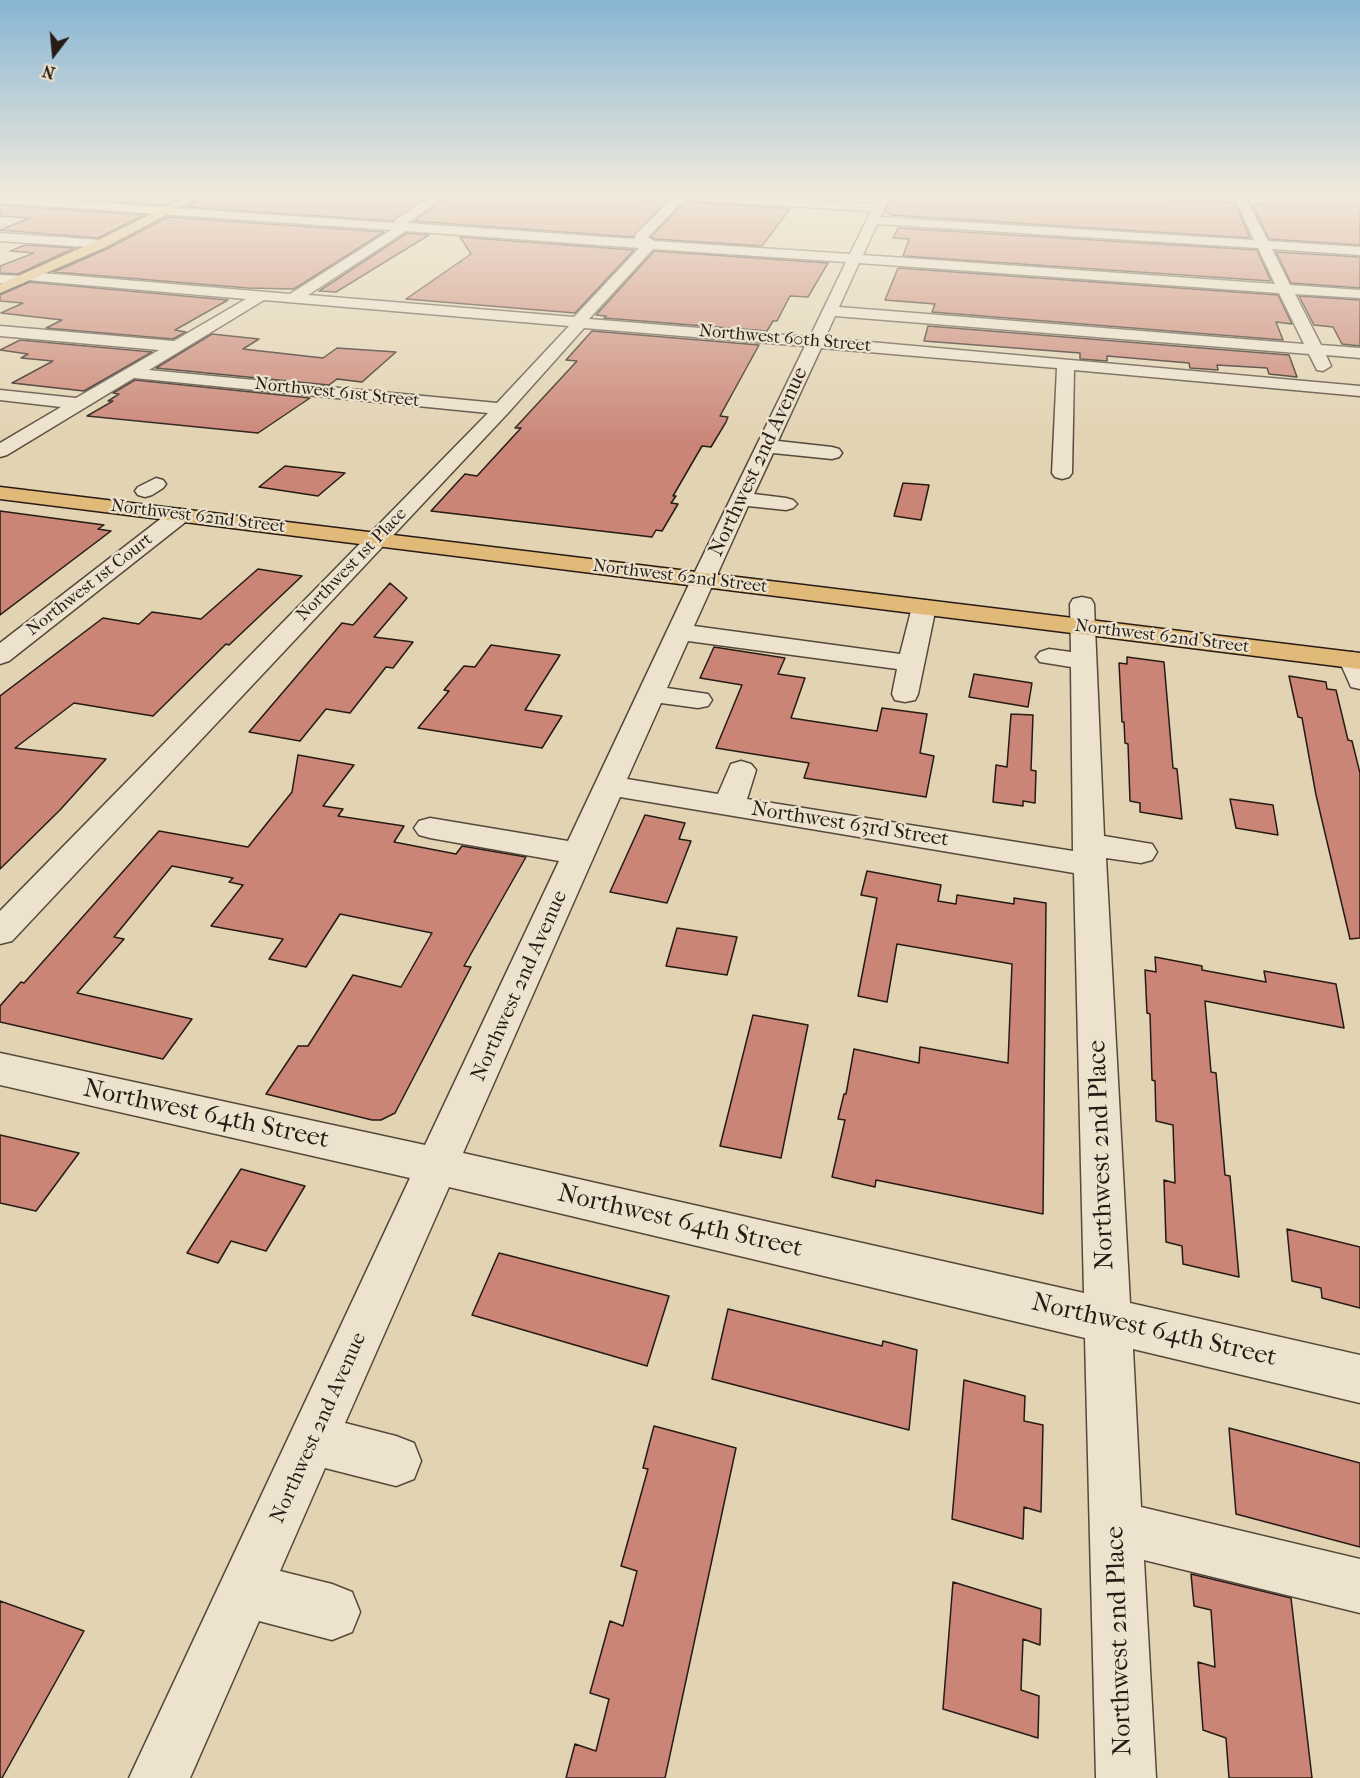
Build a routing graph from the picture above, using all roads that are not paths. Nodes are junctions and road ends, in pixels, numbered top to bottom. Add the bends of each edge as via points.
1 (24, 279) edge
2 (39, 279) edge
3 (321, 279) edge
4 (613, 279) edge
5 (844, 279) edge
6 (1163, 279) edge
7 (1279, 279) edge
8 (1284, 288) junction
9 (0, 289) edge
10 (1360, 294) edge
11 (261, 296) junction
12 (293, 298) junction
13 (829, 311) junction
14 (581, 322) junction
15 (0, 331) edge
16 (814, 342) junction
17 (175, 346) junction
18 (1316, 350) junction
19 (1360, 353) edge
20 (970, 355) junction
21 (1066, 364) junction
22 (1141, 372) junction
23 (132, 373) junction
24 (967, 373) dead end
25 (1335, 389) junction
26 (1173, 391) dead end
27 (1360, 391) edge
28 (0, 395) edge
29 (79, 404) junction
30 (502, 409) junction
31 (766, 446) junction
32 (0, 451) edge
33 (832, 453) dead end
34 (1062, 473) dead end
35 (0, 474) edge
36 (411, 478) dead end
37 (434, 480) junction
38 (0, 493) edge
39 (741, 499) junction
40 (786, 504) dead end
41 (287, 508) dead end
42 (180, 515) junction
43 (380, 526) junction
44 (708, 570) junction
45 (924, 607) junction
46 (680, 632) junction
47 (1074, 637) junction
48 (0, 656) edge
49 (1358, 660) edge
50 (911, 663) junction
51 (652, 694) junction
52 (905, 694) dead end
53 (698, 700) dead end
54 (741, 770) dead end
55 (610, 786) junction
56 (730, 805) junction
57 (430, 828) dead end
58 (1141, 852) dead end
59 (580, 854) junction
60 (1089, 855) junction
61 (0, 932) edge
62 (0, 1069) edge
63 (439, 1166) junction
64 (1108, 1320) junction
65 (1360, 1379) edge
66 (314, 1440) junction
67 (396, 1461) dead end
68 (1116, 1527) junction
69 (1360, 1586) edge
70 (245, 1590) junction
71 (332, 1611) dead end
72 (159, 1778) edge
73 (1126, 1778) edge

1 - 9 main road
2 - 11 street, Northwest 60th Street
3 - 12 street
4 - 14 street, Northwest 1st Place
5 - 13 street, Northwest 2nd Avenue
6 - 8 street
7 - 8 street
8 - 10 street
8 - 18 street
11 - 12 street, Northwest 60th Street
11 - 17 street
12 - 14 street, Northwest 60th Street via 486,320
13 - 16 street, Northwest 2nd Avenue
13 - 18 street
14 - 16 street, Northwest 60th Street via 745,331
14 - 30 street, Northwest 1st Place
15 - 17 street
16 - 20 street, Northwest 60th Street via 865,343
16 - 31 street, Northwest 2nd Avenue via 784,428
17 - 23 street
18 - 19 street
18 - 25 street
20 - 21 street, Northwest 60th Street
20 - 24 street
21 - 22 street, Northwest 60th Street
21 - 34 street
22 - 25 street, Northwest 60th Street
22 - 26 street
23 - 29 street
23 - 30 street, Northwest 61st Street
25 - 27 street, Northwest 60th Street
28 - 29 street
29 - 32 street
30 - 37 street, Northwest 1st Place
31 - 33 street
31 - 39 street, Northwest 2nd Avenue
35 - 41 main road, Northwest 62nd Street via 151,488
36 - 37 street
37 - 43 street, Northwest 1st Place
38 - 42 main road, Northwest 62nd Street
39 - 40 street
39 - 44 street, Northwest 2nd Avenue
42 - 43 main road, Northwest 62nd Street
42 - 48 street, Northwest 1st Court
43 - 44 main road, Northwest 62nd Street
43 - 61 street, Northwest 1st Place
44 - 45 main road, Northwest 62nd Street
44 - 46 street, Northwest 2nd Avenue
44 - 47 main road, Northwest 62nd Street
45 - 47 main road, Northwest 62nd Street
45 - 50 street
46 - 50 street
46 - 51 street, Northwest 2nd Avenue
47 - 49 main road, Northwest 62nd Street
47 - 60 street, Northwest 2nd Place
50 - 52 street
51 - 53 street
51 - 55 street, Northwest 2nd Avenue
54 - 56 street
55 - 56 street, Northwest 63rd Street
55 - 59 street, Northwest 2nd Avenue
56 - 60 street, Northwest 63rd Street
57 - 59 street
58 - 60 street, Northwest 63rd Street
59 - 63 street, Northwest 2nd Avenue
60 - 64 street, Northwest 2nd Place
62 - 63 street, Northwest 64th Street
63 - 64 street, Northwest 64th Street
63 - 66 street, Northwest 2nd Avenue
64 - 65 street, Northwest 64th Street
64 - 68 street, Northwest 2nd Place
66 - 67 street
66 - 70 street, Northwest 2nd Avenue
68 - 69 street
68 - 73 street, Northwest 2nd Place
70 - 71 street
70 - 72 street, Northwest 2nd Avenue

